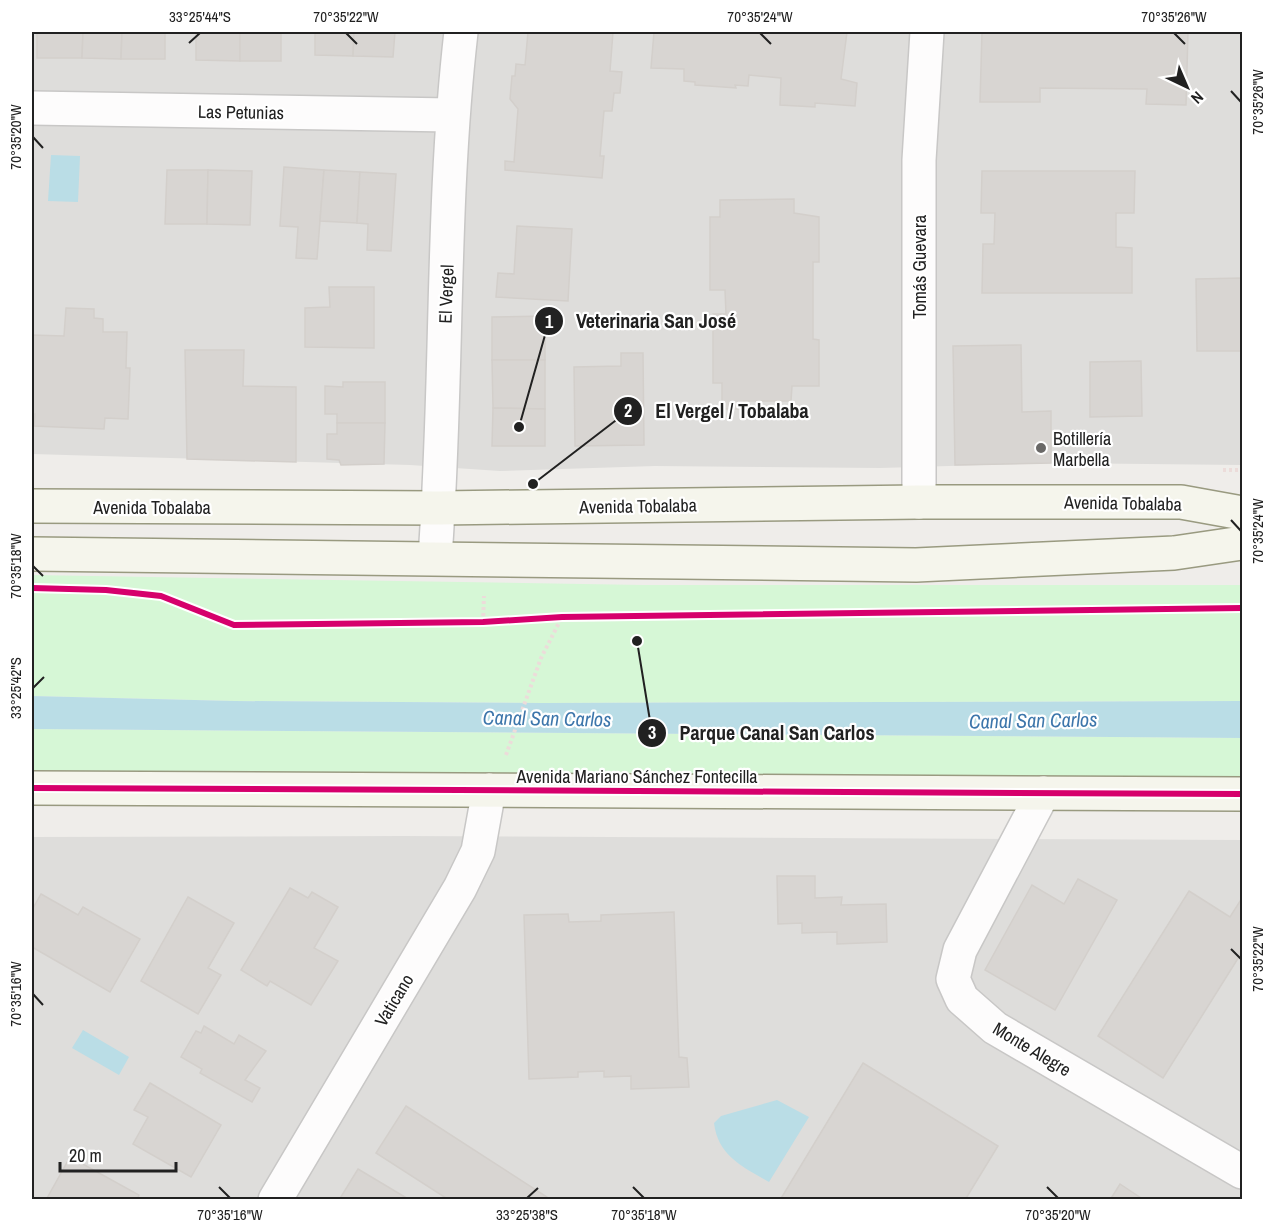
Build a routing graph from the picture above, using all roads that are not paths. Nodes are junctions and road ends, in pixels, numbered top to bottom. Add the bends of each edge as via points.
1 (461, 32) edge
2 (927, 32) edge
3 (32, 108) edge
4 (451, 115) junction
5 (919, 502) junction
6 (32, 506) edge
7 (439, 508) junction
8 (1242, 513) edge
9 (1242, 543) edge
10 (32, 554) edge
11 (435, 557) junction
12 (496, 776) junction
13 (32, 788) edge
14 (1043, 793) junction
15 (1242, 794) edge
16 (1242, 1172) edge
17 (274, 1200) edge

1 - 4 street, El Vergel
2 - 5 street, Tomás Guevara via 919,160
3 - 4 street, Las Petunias
4 - 7 street, El Vergel
5 - 7 main road, Avenida Tobalaba
5 - 8 main road, Avenida Tobalaba via 1181,502
6 - 7 main road, Avenida Tobalaba
7 - 11 street, El Vergel
9 - 11 main road via 1174,554 916,565
10 - 11 main road
12 - 13 main road, Avenida Mariano Sánchez Fontecilla
12 - 14 main road, Avenida Mariano Sánchez Fontecilla
12 - 17 street, Vaticano via 478,851 460,888
14 - 15 main road, Avenida Mariano Sánchez Fontecilla
14 - 16 street, Monte Alegre via 960,950 953,979 962,999 995,1028

